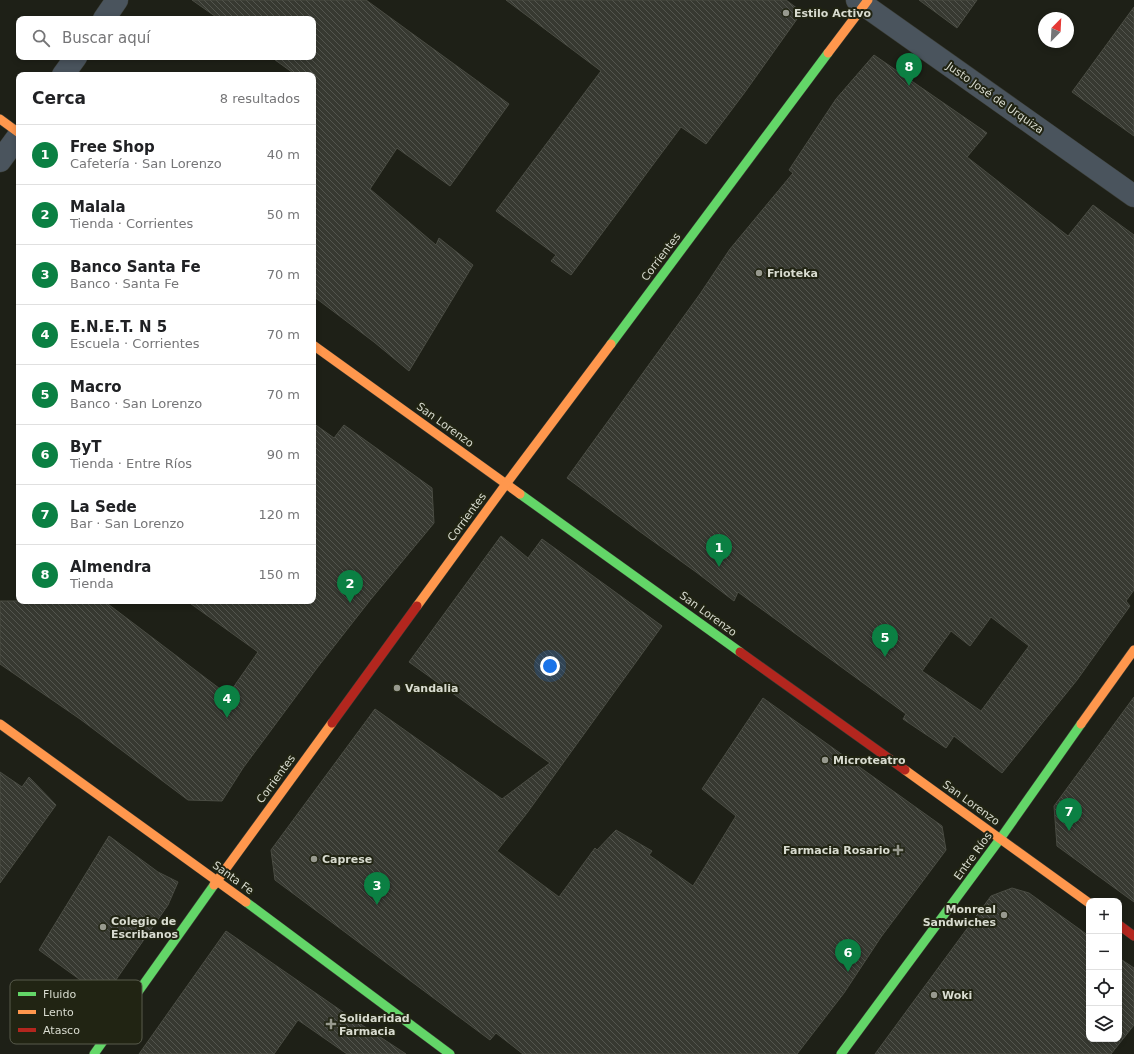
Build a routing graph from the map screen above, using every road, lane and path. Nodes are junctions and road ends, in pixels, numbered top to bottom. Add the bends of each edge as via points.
1 (118, 0) edge
2 (863, 2) edge
3 (106, 16) edge
4 (74, 60) edge
5 (65, 72) edge
6 (0, 119) edge
7 (16, 132) edge
8 (16, 138) edge
9 (0, 161) edge
10 (1134, 196) edge
11 (316, 346) edge
12 (506, 484) junction
13 (1134, 650) edge
14 (0, 724) edge
15 (1000, 838) junction
16 (217, 881) junction
17 (1086, 901) edge
18 (1122, 927) edge
19 (1134, 936) edge
20 (142, 986) edge
21 (101, 1044) edge
22 (94, 1054) edge
23 (450, 1054) edge
24 (842, 1054) edge

1 - 3 street
2 - 10 street, Justo José de Urquiza
2 - 12 main road, Corrientes
4 - 5 street
6 - 7 main road
8 - 9 street
11 - 12 main road, San Lorenzo
12 - 15 main road, San Lorenzo
12 - 16 main road, Corrientes
13 - 15 main road, Entre Ríos
14 - 16 main road, Santa Fe
15 - 17 main road, San Lorenzo
15 - 24 main road, Entre Ríos
16 - 20 main road, Corrientes
16 - 23 main road, Santa Fe
18 - 19 main road
21 - 22 main road, Corrientes

